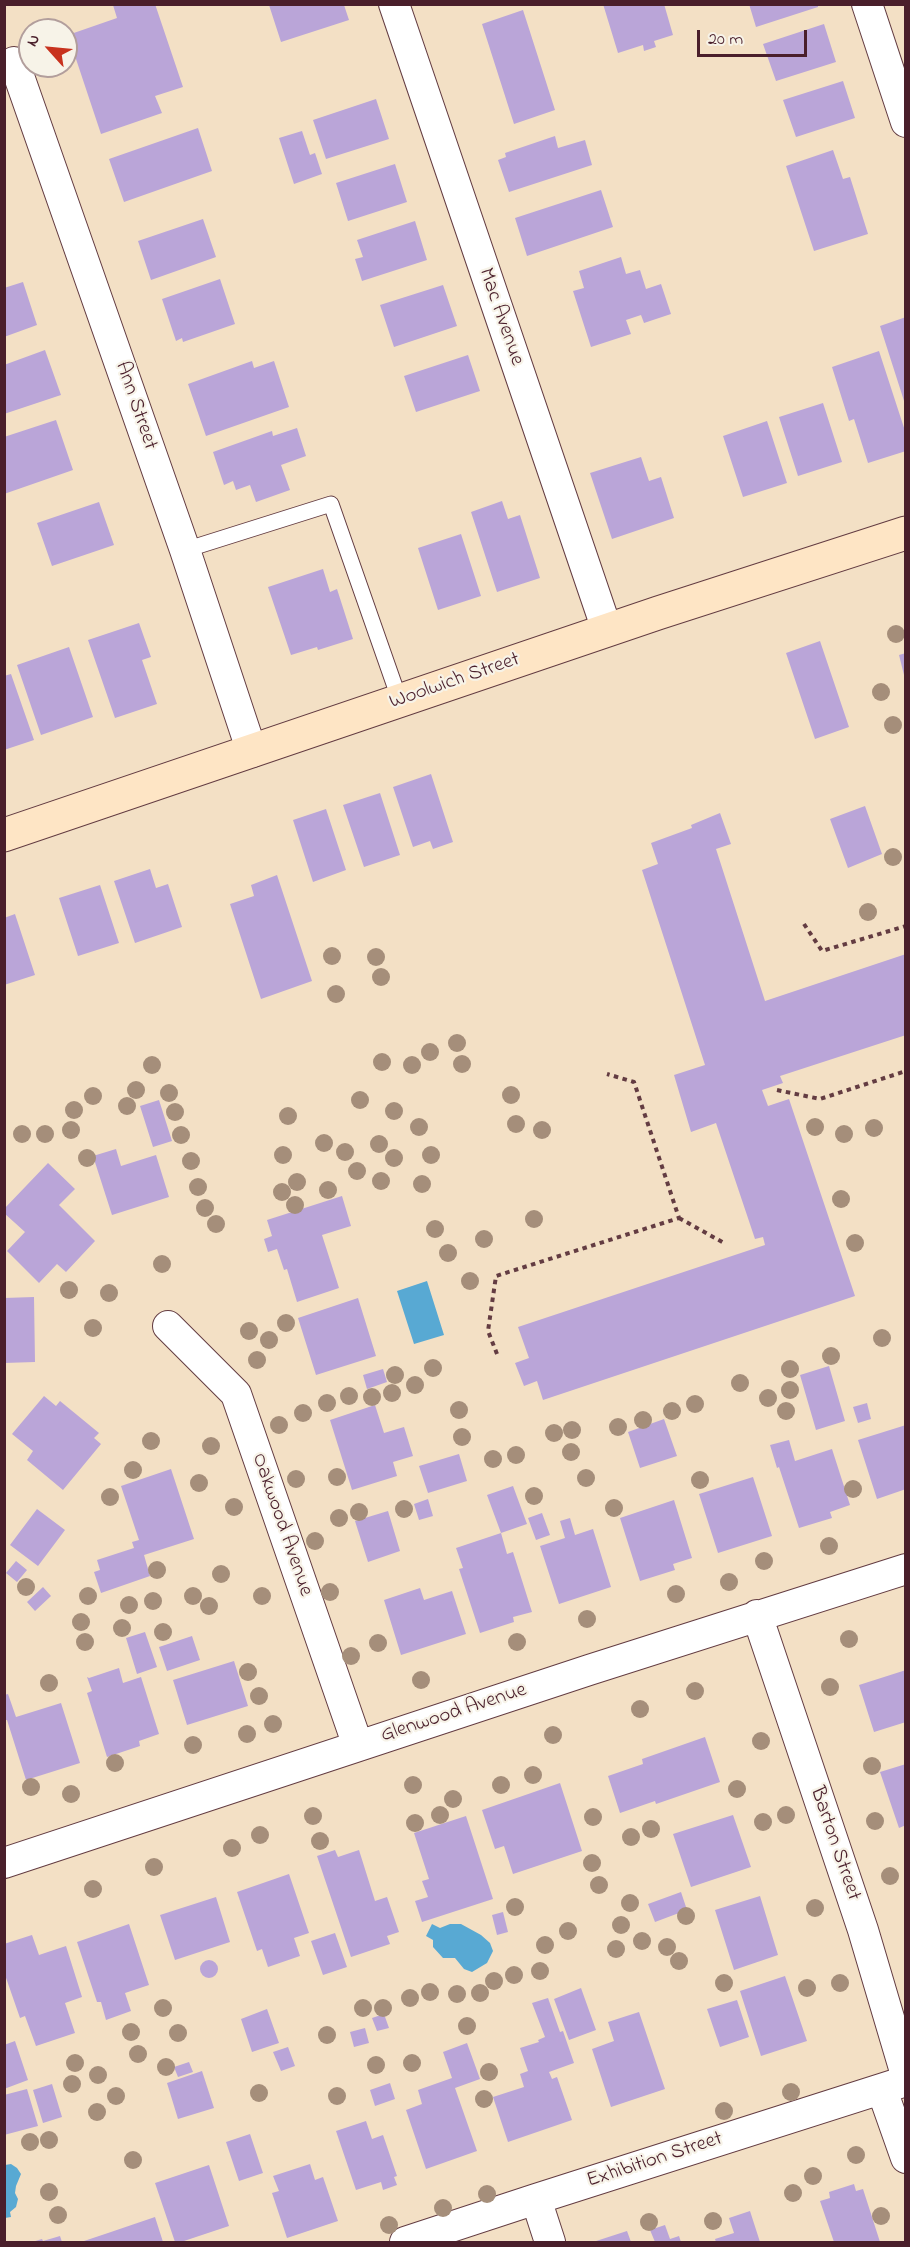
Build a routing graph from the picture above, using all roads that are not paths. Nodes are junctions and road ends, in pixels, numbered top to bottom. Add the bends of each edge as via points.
1 (394, 4) edge
2 (867, 4) edge
3 (14, 62) dead end
4 (906, 122) edge
5 (906, 533) edge
6 (185, 550) junction
7 (607, 630) junction
8 (400, 701) junction
9 (252, 752) junction
10 (4, 835) edge
11 (168, 1326) dead end
12 (906, 1569) edge
13 (757, 1615) junction
14 (358, 1746) junction
15 (4, 1863) edge
16 (898, 2082) edge
17 (906, 2158) edge
18 (536, 2199) junction
19 (405, 2242) edge
20 (550, 2242) edge

1 - 7 street, Mac Avenue
2 - 4 street
3 - 6 street, Ann Street
5 - 7 main road, Woolwich Street
6 - 8 lane via 331,504
6 - 9 street, Ann Street
7 - 8 main road, Woolwich Street
8 - 9 main road, Woolwich Street
9 - 10 main road, Woolwich Street
11 - 14 street, Oakwood Avenue via 236,1394
12 - 13 street, Glenwood Avenue
13 - 14 street, Glenwood Avenue
13 - 16 street, Barton Street via 863,1930
14 - 15 street, Glenwood Avenue
16 - 17 street, Barton Street
16 - 18 street, Exhibition Street
18 - 19 street, Exhibition Street
18 - 20 street

